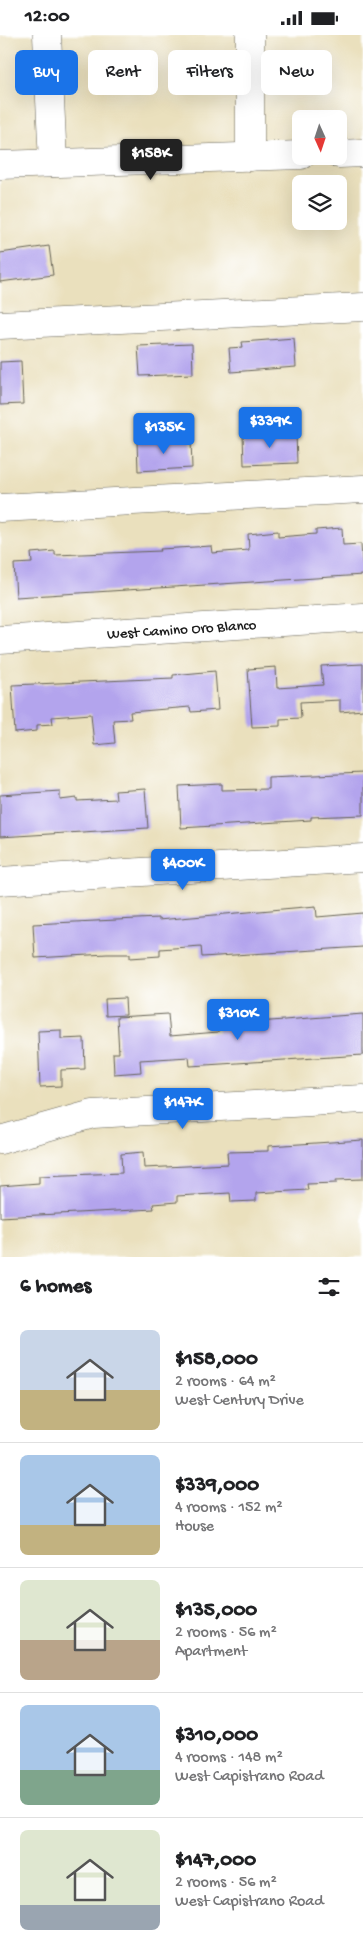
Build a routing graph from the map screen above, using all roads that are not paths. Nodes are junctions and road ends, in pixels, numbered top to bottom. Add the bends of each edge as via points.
1 (46, 35) edge
2 (250, 35) edge
3 (363, 153) edge
4 (348, 154) edge
5 (292, 155) edge
6 (250, 157) junction
7 (53, 163) junction
8 (0, 165) edge
9 (363, 307) edge
10 (0, 325) edge
11 (363, 489) edge
12 (0, 508) edge
13 (363, 617) edge
14 (0, 640) edge
15 (363, 858) edge
16 (0, 881) edge
17 (363, 1099) edge
18 (0, 1139) edge

1 - 7 street
2 - 6 street
3 - 4 street
5 - 6 street
6 - 7 street
7 - 8 street
9 - 10 street
11 - 12 street
13 - 14 street, West Camino Oro Blanco
15 - 16 street
17 - 18 street via 93,1114

